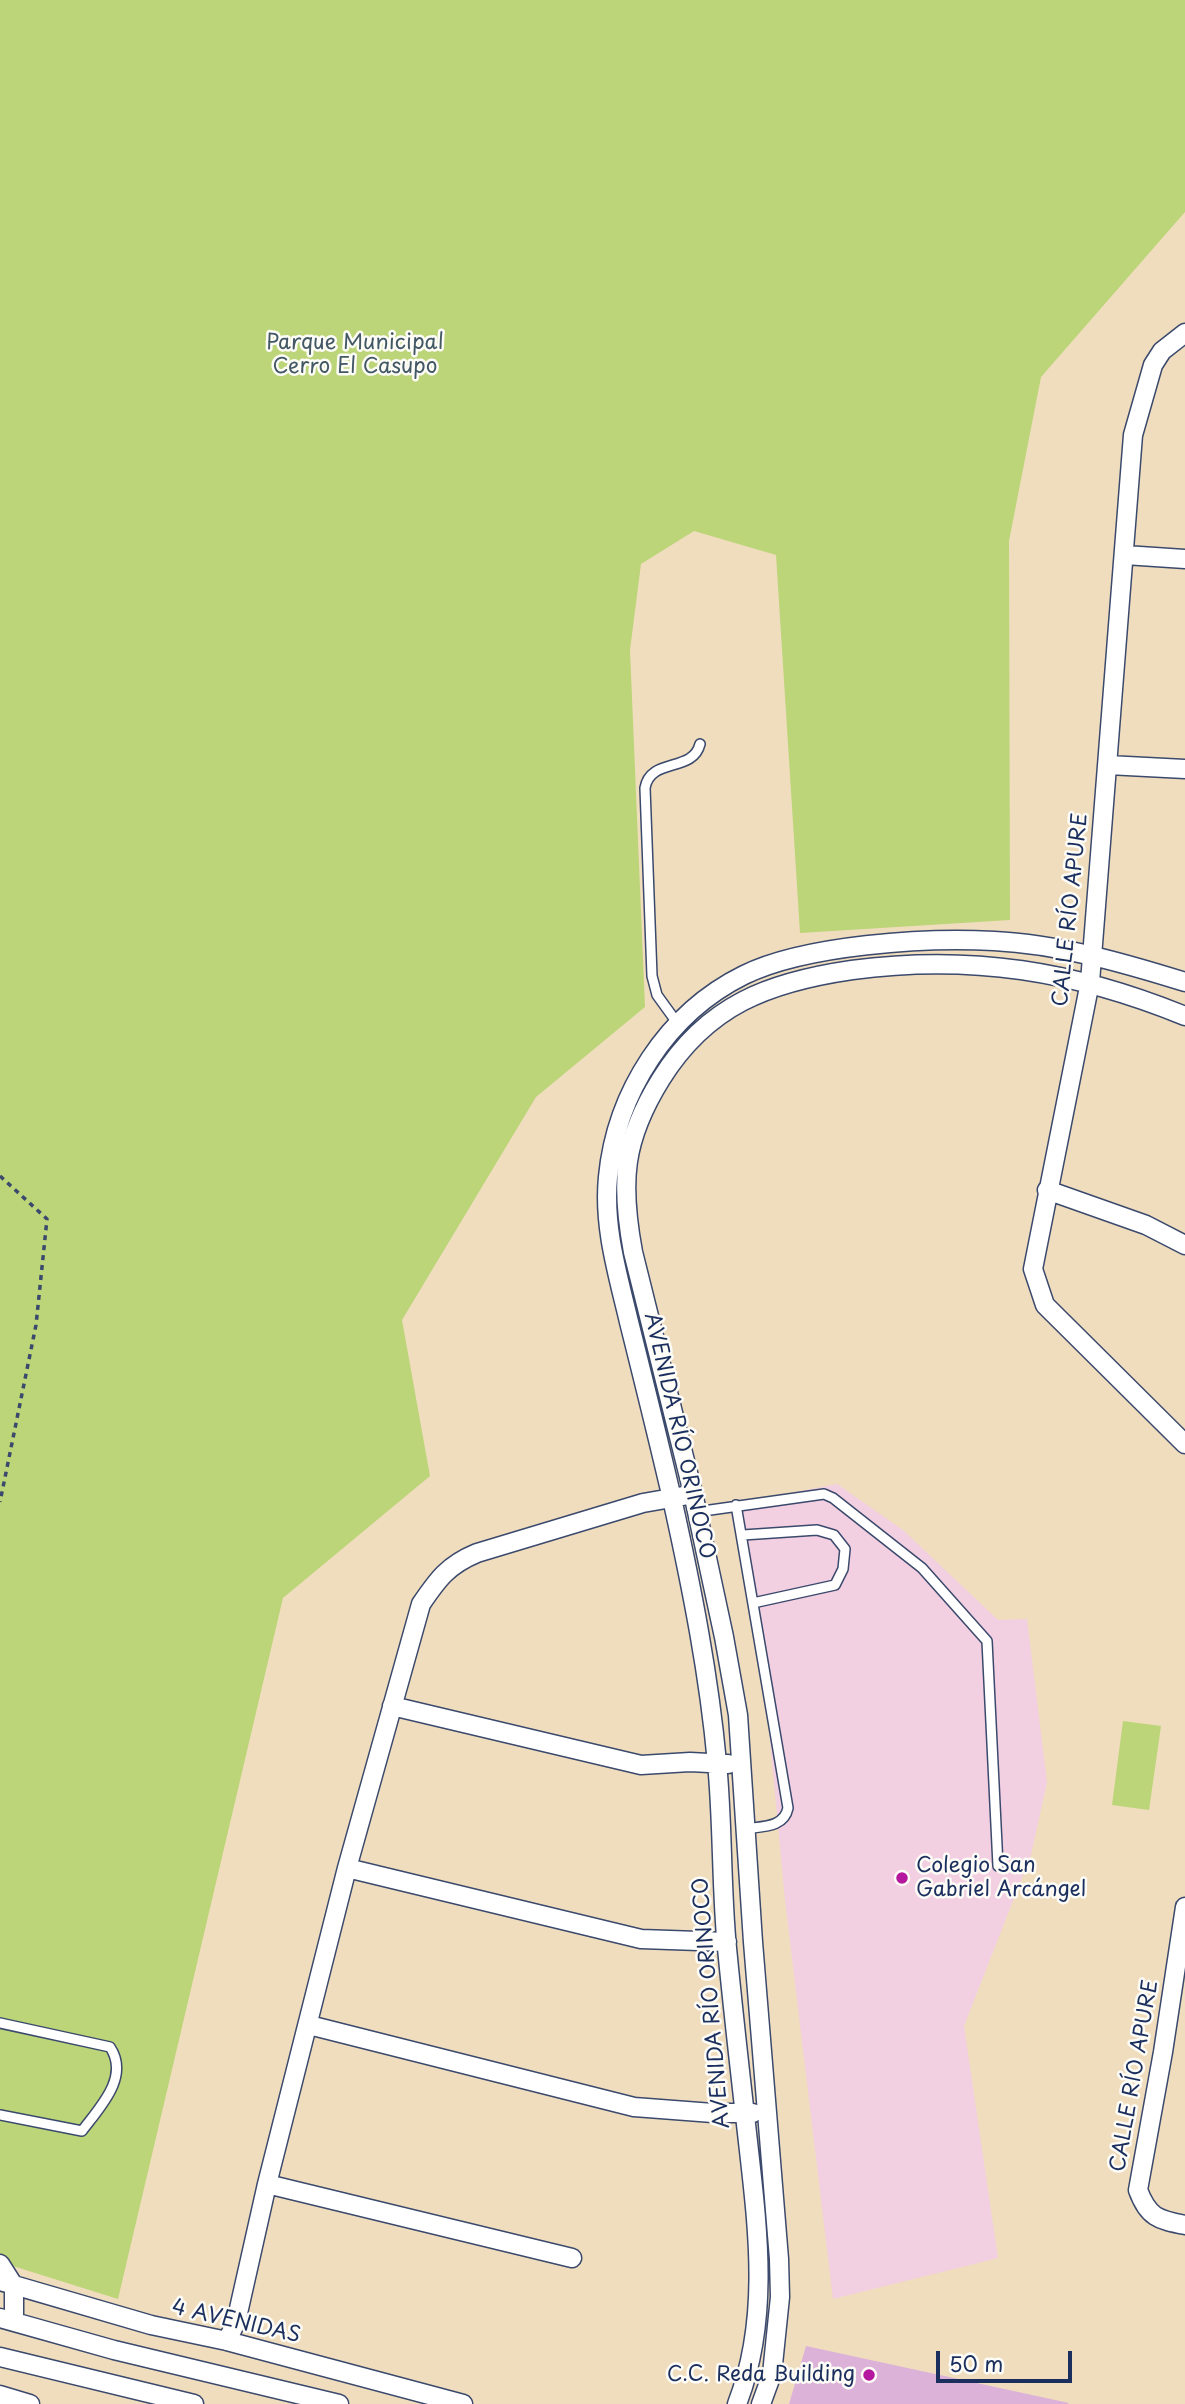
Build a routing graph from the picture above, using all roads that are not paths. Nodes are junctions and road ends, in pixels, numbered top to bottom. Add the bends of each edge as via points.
1 (1185, 333) edge
2 (1125, 555) junction
3 (1185, 559) edge
4 (700, 744) dead end
5 (1108, 765) junction
6 (1185, 769) edge
7 (1093, 957) junction
8 (776, 964) junction
9 (1090, 982) junction
10 (1185, 982) edge
11 (782, 985) junction
12 (1185, 1016) edge
13 (678, 1024) junction
14 (1047, 1190) junction
15 (627, 1219) junction
16 (608, 1221) junction
17 (1185, 1245) edge
18 (1185, 1444) edge
19 (693, 1493) junction
20 (672, 1499) junction
21 (736, 1505) junction
22 (696, 1512) junction
23 (743, 1535) junction
24 (753, 1603) junction
25 (392, 1706) junction
26 (741, 1762) junction
27 (718, 1765) junction
28 (745, 1829) junction
29 (998, 1866) dead end
30 (347, 1868) junction
31 (1185, 1907) edge
32 (727, 1942) junction
33 (0, 2023) edge
34 (309, 2025) junction
35 (766, 2112) junction
36 (745, 2114) junction
37 (0, 2115) edge
38 (267, 2184) junction
39 (1185, 2225) edge
40 (572, 2258) dead end
41 (0, 2264) edge
42 (7, 2284) edge
43 (7, 2320) edge
44 (227, 2342) junction
45 (0, 2357) edge
46 (0, 2395) edge
47 (30, 2404) edge
48 (194, 2404) edge
49 (338, 2404) edge
50 (463, 2404) edge
51 (737, 2404) edge
52 (761, 2404) edge

1 - 2 street, CALLE RÍO APURE via 1162,351 1153,365 1139,412 1132,447
2 - 3 street
2 - 5 street, CALLE RÍO APURE
4 - 13 lane via 691,759 651,774 645,789 652,976 657,995
5 - 6 street
5 - 7 street, CALLE RÍO APURE
7 - 8 street, AVENIDA RÍO ORINOCO via 996,941 951,940 865,946
7 - 9 street, CALLE RÍO APURE
7 - 10 street, AVENIDA RÍO ORINOCO
8 - 11 street
8 - 13 street, AVENIDA RÍO ORINOCO via 747,973 722,988
9 - 11 street, AVENIDA RÍO ORINOCO via 1004,966 934,963 816,975
9 - 12 street, AVENIDA RÍO ORINOCO
9 - 14 street, CALLE RÍO APURE
11 - 15 street, AVENIDA RÍO ORINOCO via 722,1014 686,1045 667,1071 646,1104 629,1147
13 - 16 street, AVENIDA RÍO ORINOCO via 637,1077 623,1111 607,1180
14 - 17 street via 1146,1225
14 - 18 street, CALLE RÍO APURE via 1033,1269 1045,1305
15 - 16 street
15 - 19 street, AVENIDA RÍO ORINOCO
16 - 20 street, AVENIDA RÍO ORINOCO
19 - 20 street
19 - 22 street, AVENIDA RÍO ORINOCO
20 - 25 street via 630,1507 457,1561 421,1604
20 - 27 street, AVENIDA RÍO ORINOCO via 701,1637
21 - 22 lane
21 - 23 lane
21 - 29 lane via 817,1494 834,1498 922,1568 987,1641
22 - 26 street, AVENIDA RÍO ORINOCO via 724,1637
23 - 24 lane
23 - 24 lane via 817,1530 834,1535 845,1549 835,1585
24 - 28 lane via 788,1808 782,1822
25 - 27 street via 641,1765
25 - 30 street
26 - 27 street
26 - 28 street, AVENIDA RÍO ORINOCO
27 - 32 street, AVENIDA RÍO ORINOCO
28 - 35 street, AVENIDA RÍO ORINOCO
30 - 32 street via 641,1939
30 - 34 street
31 - 39 street, CALLE RÍO APURE via 1139,2190 1144,2206 1161,2221
32 - 36 street, AVENIDA RÍO ORINOCO
33 - 37 lane via 110,2047 118,2059 117,2077 82,2131
34 - 36 street via 634,2107
34 - 38 street
35 - 36 street
35 - 52 street, AVENIDA RÍO ORINOCO via 780,2297 772,2374
36 - 51 street, AVENIDA RÍO ORINOCO via 760,2275 752,2347
38 - 40 street
38 - 44 street via 236,2322
41 - 42 street
42 - 43 street
42 - 44 street, 4 AVENIDAS
43 - 49 street
44 - 50 street, 4 AVENIDAS
45 - 48 street
46 - 47 street

